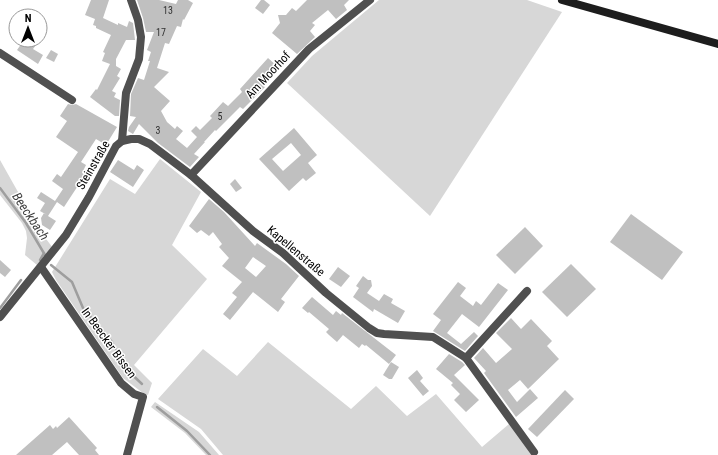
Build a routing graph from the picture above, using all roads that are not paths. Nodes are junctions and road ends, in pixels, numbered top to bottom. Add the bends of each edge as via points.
1 (131, 0) edge
2 (370, 0) edge
3 (565, 1) edge
4 (718, 44) edge
5 (0, 53) edge
6 (72, 100) dead end
7 (122, 141) junction
8 (191, 175) junction
9 (41, 267) junction
10 (527, 291) dead end
11 (0, 316) edge
12 (466, 358) junction
13 (534, 452) dead end
14 (127, 455) edge

1 - 7 street, Steinstraße via 141,37 139,59 126,93
2 - 8 street, Am Moorhof via 309,49
3 - 4 main road
5 - 6 street
7 - 8 street, Kapellenstraße via 131,138 150,144
7 - 9 street, Steinstraße via 116,146 66,235
8 - 12 street, Kapellenstraße via 253,231 283,253 369,328 384,334 433,337
9 - 11 street, Steinstraße
9 - 14 street, In Beecker Bissen via 121,383 142,397
10 - 12 street
12 - 13 street, Kapellenstraße

